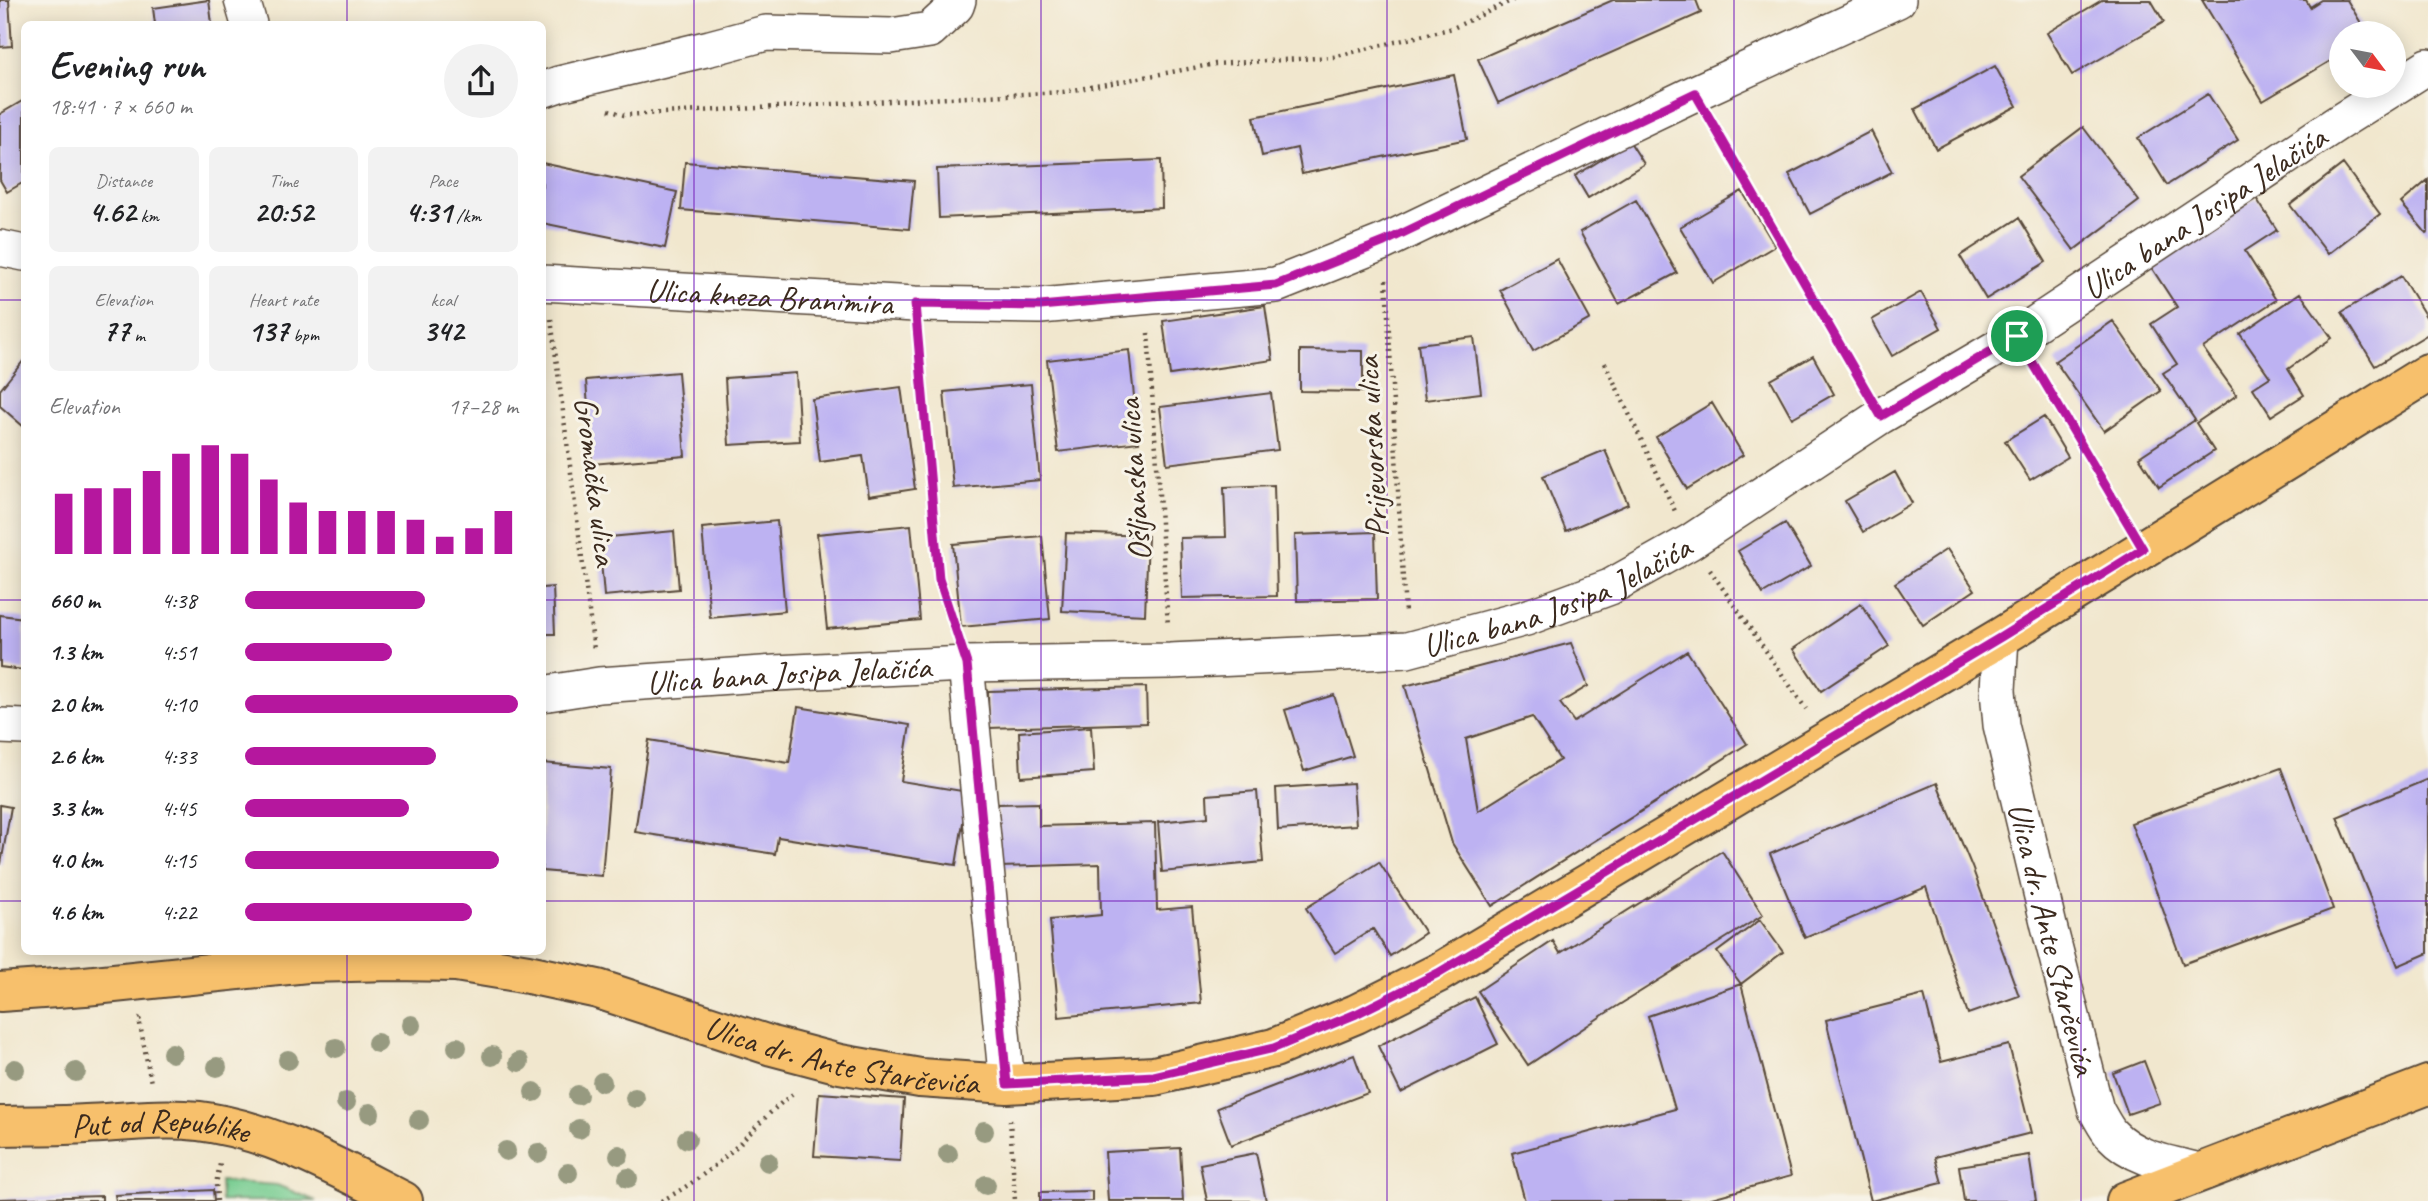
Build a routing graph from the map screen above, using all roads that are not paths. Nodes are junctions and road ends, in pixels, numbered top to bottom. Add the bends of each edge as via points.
1 (242, 0) edge
2 (958, 0) edge
3 (1898, 0) edge
4 (248, 21) edge
5 (2428, 66) edge
6 (551, 87) edge
7 (0, 248) edge
8 (21, 252) edge
9 (546, 283) edge
10 (2428, 373) edge
11 (2001, 637) junction
12 (967, 664) junction
13 (546, 693) edge
14 (0, 726) edge
15 (21, 727) edge
16 (0, 992) edge
17 (1007, 1084) junction
18 (2428, 1085) edge
19 (0, 1126) edge
20 (315, 1157) junction
21 (2205, 1172) junction
22 (364, 1201) edge
23 (403, 1201) edge
24 (2126, 1201) edge

1 - 4 street
2 - 6 street via 930,30 891,36 766,33
3 - 9 street, Ulica kneza Branimira via 1384,242 1276,285 1040,306 915,304
5 - 12 street, Ulica bana Josipa Jelačića via 2017,336 1881,416 1690,542 1610,587 1526,618 1407,650
7 - 8 street
10 - 11 main road, Ulica dr. Ante Starčevića
11 - 17 main road, Ulica dr. Ante Starčevića via 1438,973 1356,1014 1274,1048 1154,1076
11 - 21 street, Ulica dr. Ante Starčevića via 2001,725 2096,1110 2110,1133 2132,1151
12 - 13 street, Ulica bana Josipa Jelačića via 599,685
12 - 17 street
14 - 15 street
16 - 17 main road, Ulica dr. Ante Starčevića via 307,963 456,962 598,989 840,1064 920,1078
18 - 21 main road
19 - 20 main road, Put od Republike via 168,1119 229,1126
20 - 22 main road
20 - 23 main road
21 - 24 main road

